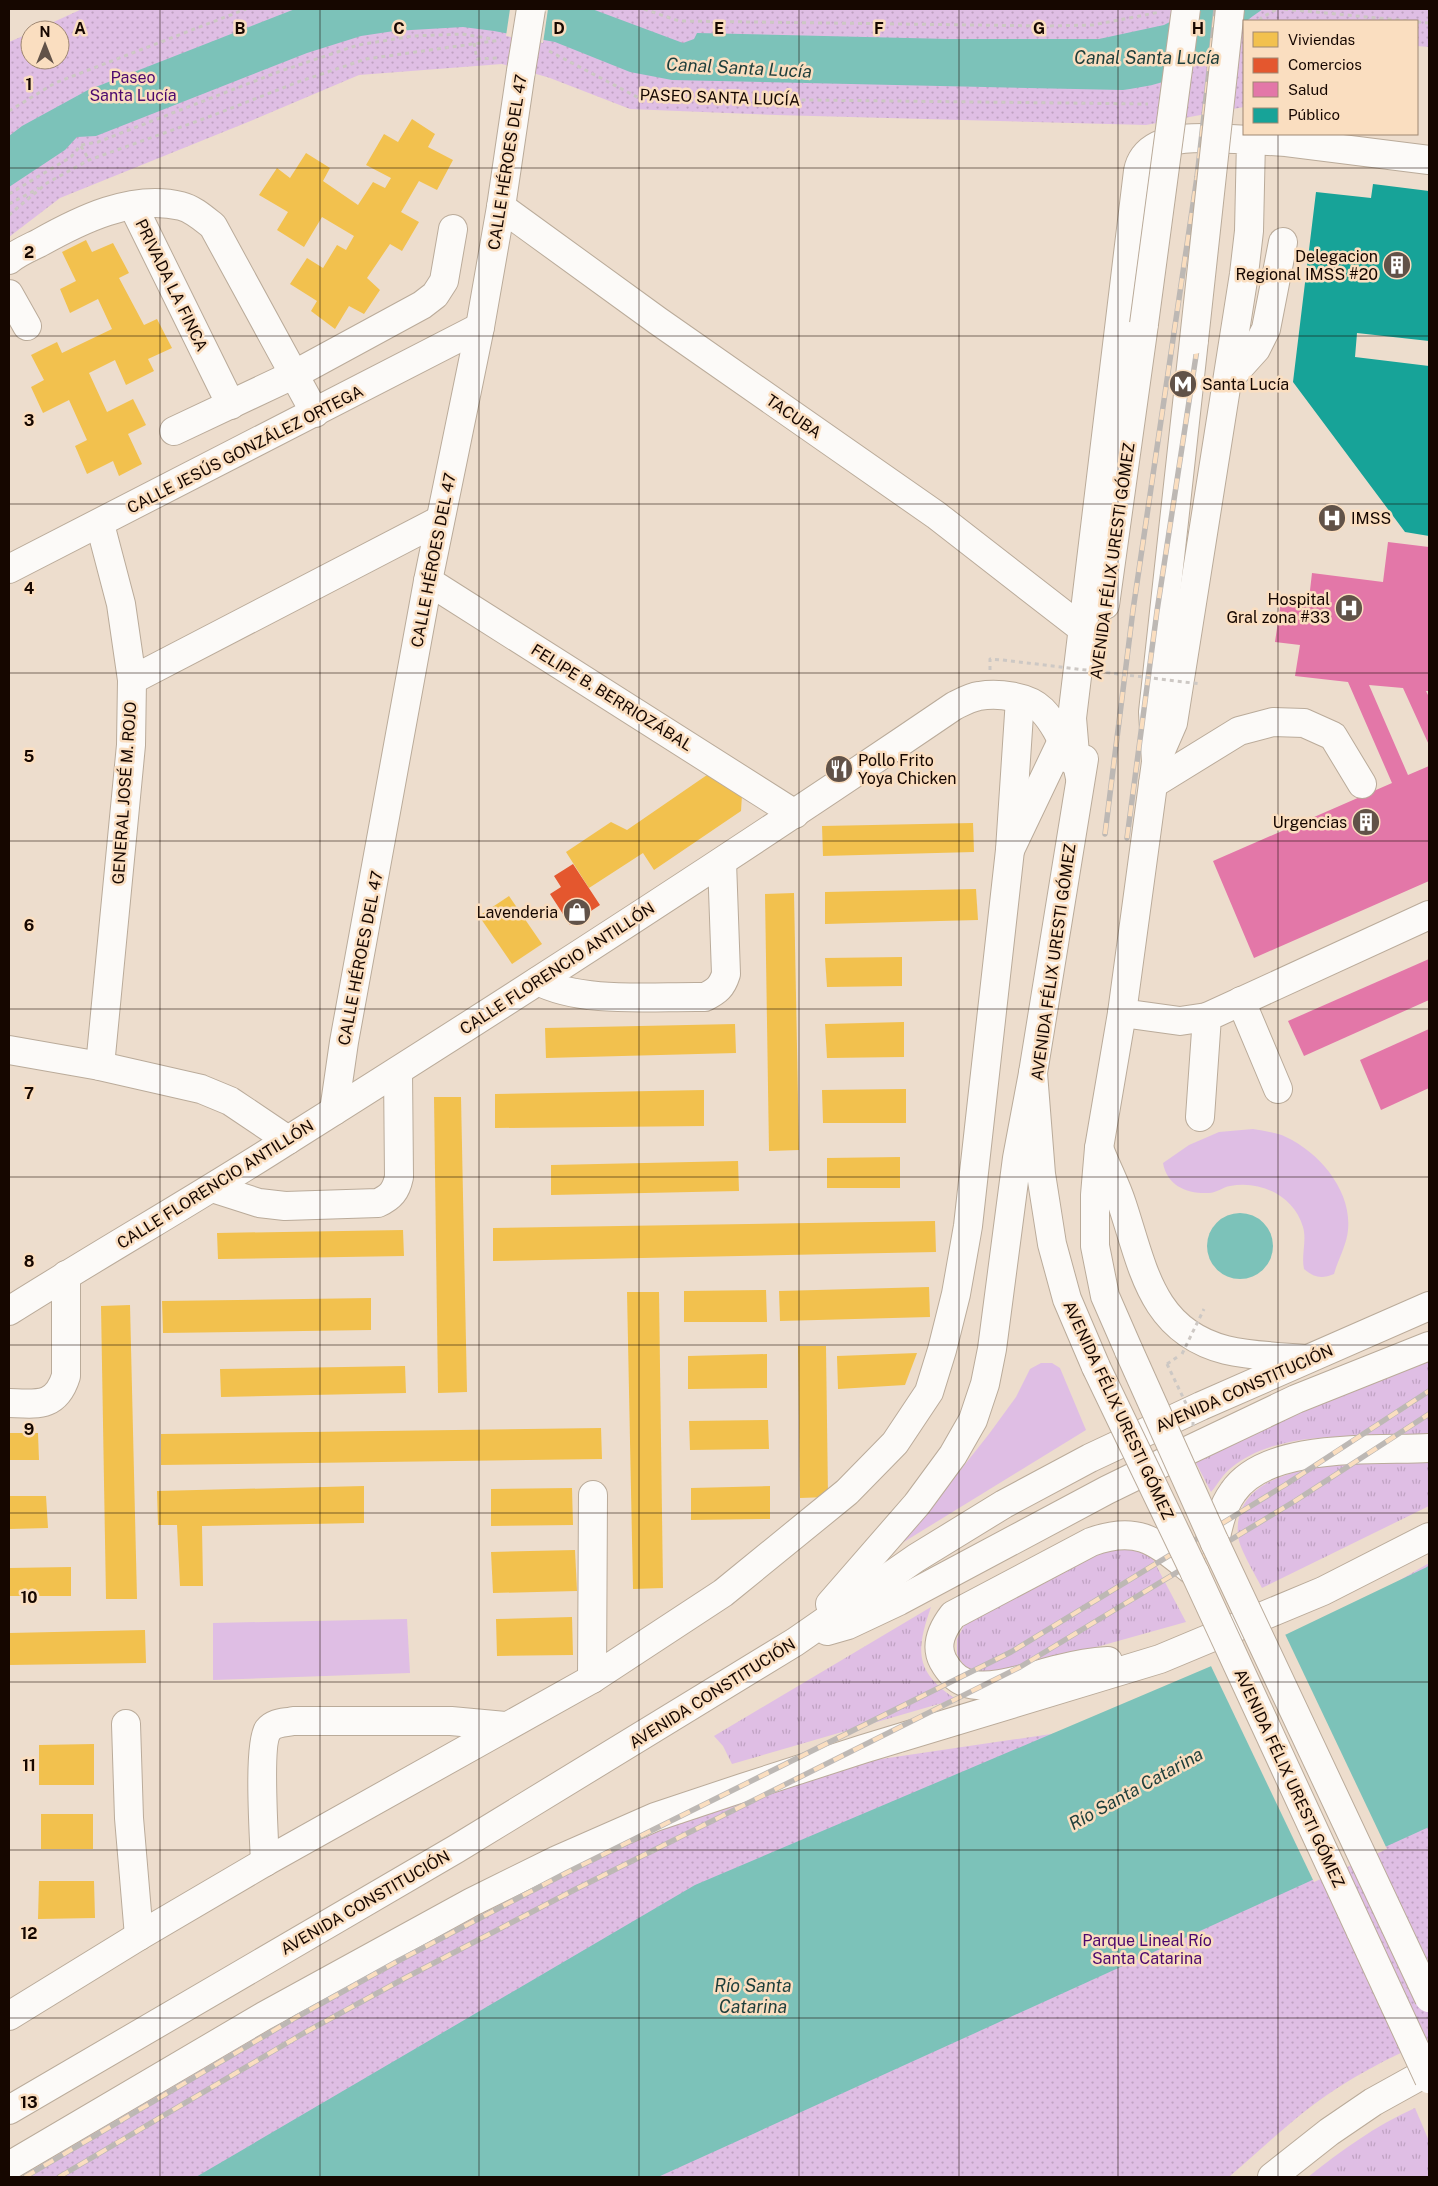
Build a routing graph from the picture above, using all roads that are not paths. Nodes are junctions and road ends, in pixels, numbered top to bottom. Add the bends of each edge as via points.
1 (531, 9) edge
2 (1178, 9) edge
3 (1230, 9) edge
4 (1251, 140) junction
5 (1429, 160) edge
6 (133, 206) junction
7 (501, 207) junction
8 (453, 229) dead end
9 (1283, 242) dead end
10 (9, 260) edge
11 (9, 294) edge
12 (27, 326) dead end
13 (480, 327) junction
14 (295, 374) junction
15 (1228, 380) junction
16 (231, 405) junction
17 (315, 413) junction
18 (174, 431) dead end
19 (440, 520) junction
20 (100, 524) junction
21 (9, 569) edge
22 (428, 581) junction
23 (1084, 630) junction
24 (132, 680) junction
25 (1020, 699) junction
26 (1075, 725) junction
27 (1155, 773) junction
28 (1080, 778) junction
29 (1362, 784) dead end
30 (795, 814) junction
31 (1010, 850) junction
32 (722, 862) junction
33 (1429, 915) edge
34 (538, 981) junction
35 (1241, 1001) junction
36 (1122, 1013) junction
37 (1207, 1017) junction
38 (9, 1050) edge
39 (100, 1066) junction
40 (398, 1071) junction
41 (1033, 1072) junction
42 (1278, 1089) dead end
43 (334, 1111) junction
44 (1200, 1117) dead end
45 (288, 1140) junction
46 (1099, 1148) junction
47 (212, 1188) junction
48 (66, 1275) junction
49 (1429, 1306) edge
50 (9, 1311) edge
51 (1429, 1346) edge
52 (1307, 1359) junction
53 (9, 1403) edge
54 (1429, 1448) edge
55 (593, 1495) dead end
56 (1429, 1537) edge
57 (1215, 1542) junction
58 (1195, 1573) junction
59 (795, 1642) junction
60 (1160, 1659) junction
61 (592, 1679) junction
62 (126, 1724) dead end
63 (505, 1726) junction
64 (265, 1862) junction
65 (139, 1936) junction
66 (1429, 1998) edge
67 (9, 2016) edge
68 (1429, 2071) edge
69 (1429, 2081) edge
70 (1373, 2102) junction
71 (9, 2110) edge
72 (9, 2166) edge
73 (1272, 2177) edge

1 - 7 main road, CALLE HÉROES DEL 47, bridge
2 - 26 main road, AVENIDA FÉLIX URESTI GÓMEZ, bridge
3 - 27 main road, AVENIDA FÉLIX URESTI GÓMEZ, bridge via 1153,712
4 - 5 main road
4 - 15 main road via 1249,231
4 - 23 main road via 1165,141 1153,147 1143,158 1138,171
6 - 10 main road via 67,227
6 - 14 main road, PRIVADA LA FINCA via 159,203 182,206 213,226
6 - 16 main road, PRIVADA LA FINCA
7 - 13 main road, CALLE HÉROES DEL 47
7 - 23 main road, TACUBA via 936,515
8 - 14 main road via 444,280 435,295
9 - 15 main road via 1266,329 1256,349
11 - 12 main road
13 - 17 main road, CALLE JESÚS GONZÁLEZ ORTEGA
13 - 19 main road, CALLE HÉROES DEL 47
14 - 16 main road
14 - 17 main road, PRIVADA LA FINCA
15 - 27 main road via 1173,723
16 - 18 main road
17 - 20 main road, CALLE JESÚS GONZÁLEZ ORTEGA
19 - 22 main road, CALLE HÉROES DEL 47
19 - 24 main road
20 - 21 main road, CALLE JESÚS GONZÁLEZ ORTEGA
20 - 24 main road, GENERAL JOSÉ M. ROJO via 121,604
22 - 30 main road, FELIPE B. BERRIOZÁBAL
22 - 43 main road, CALLE HÉROES DEL 47
23 - 26 main road
24 - 39 main road, GENERAL JOSÉ M. ROJO via 131,745
25 - 26 main road, CALLE FLORENCIO ANTILLÓN
25 - 30 main road, CALLE FLORENCIO ANTILLÓN via 979,696 954,706
25 - 31 main road
26 - 28 main road, AVENIDA FÉLIX URESTI GÓMEZ
26 - 28 main road, CALLE FLORENCIO ANTILLÓN
26 - 31 main road
27 - 29 main road via 1239,732 1273,722 1304,723 1333,736
27 - 36 main road, AVENIDA FÉLIX URESTI GÓMEZ
28 - 41 main road, AVENIDA FÉLIX URESTI GÓMEZ
30 - 32 main road, CALLE FLORENCIO ANTILLÓN
31 - 61 main road via 968,1226 956,1294 929,1392 895,1443 847,1492 723,1592
32 - 34 main road, CALLE FLORENCIO ANTILLÓN
32 - 34 main road via 726,974 715,992 705,997 587,996 551,988
33 - 35 main road
34 - 40 main road, CALLE FLORENCIO ANTILLÓN
35 - 37 main road
35 - 42 main road
36 - 37 main road via 1180,1021
36 - 46 main road, AVENIDA FÉLIX URESTI GÓMEZ
37 - 44 main road
38 - 39 main road
39 - 45 main road via 201,1089 230,1101
40 - 43 main road, CALLE FLORENCIO ANTILLÓN
40 - 47 main road via 399,1177 389,1197 378,1203 285,1206 246,1200
41 - 58 main road, AVENIDA FÉLIX URESTI GÓMEZ, bridge via 1041,1174 1052,1244 1066,1299
41 - 59 main road via 1017,1158 992,1349 973,1420 953,1455 916,1504
43 - 45 main road, CALLE FLORENCIO ANTILLÓN
45 - 47 main road, CALLE FLORENCIO ANTILLÓN
46 - 52 main road via 1122,1203 1147,1283 1162,1310 1179,1328 1225,1350
46 - 57 main road, AVENIDA FÉLIX URESTI GÓMEZ, bridge via 1094,1195 1095,1246 1105,1296
47 - 48 main road, CALLE FLORENCIO ANTILLÓN
48 - 50 main road, CALLE FLORENCIO ANTILLÓN
48 - 53 main road via 66,1376 62,1388 53,1399 39,1404
49 - 52 main road, AVENIDA CONSTITUCIÓN
51 - 59 main road via 1296,1400 1107,1490 898,1601 848,1625
52 - 59 main road, AVENIDA CONSTITUCIÓN via 1090,1458 1004,1504 916,1558
54 - 57 main road via 1309,1454 1270,1464 1245,1478 1234,1491 1220,1518
55 - 61 main road
56 - 60 main road via 1323,1591
57 - 66 main road, AVENIDA FÉLIX URESTI GÓMEZ, bridge
58 - 60 main road via 1146,1539 1128,1534 1111,1535 1091,1542 954,1615 944,1627 940,1640 941,1658 949,1672 964,1682 982,1685 1097,1662
58 - 69 main road, AVENIDA FÉLIX URESTI GÓMEZ, bridge
59 - 71 main road, AVENIDA CONSTITUCIÓN via 456,1849
60 - 72 main road via 725,1794 656,1817 557,1860 472,1902 264,2016
61 - 63 main road
62 - 65 main road via 128,1818
63 - 64 main road
63 - 64 main road via 451,1721 294,1722 272,1726 267,1731 263,1754
64 - 65 main road
65 - 67 main road
68 - 70 main road
69 - 70 main road
70 - 73 main road

